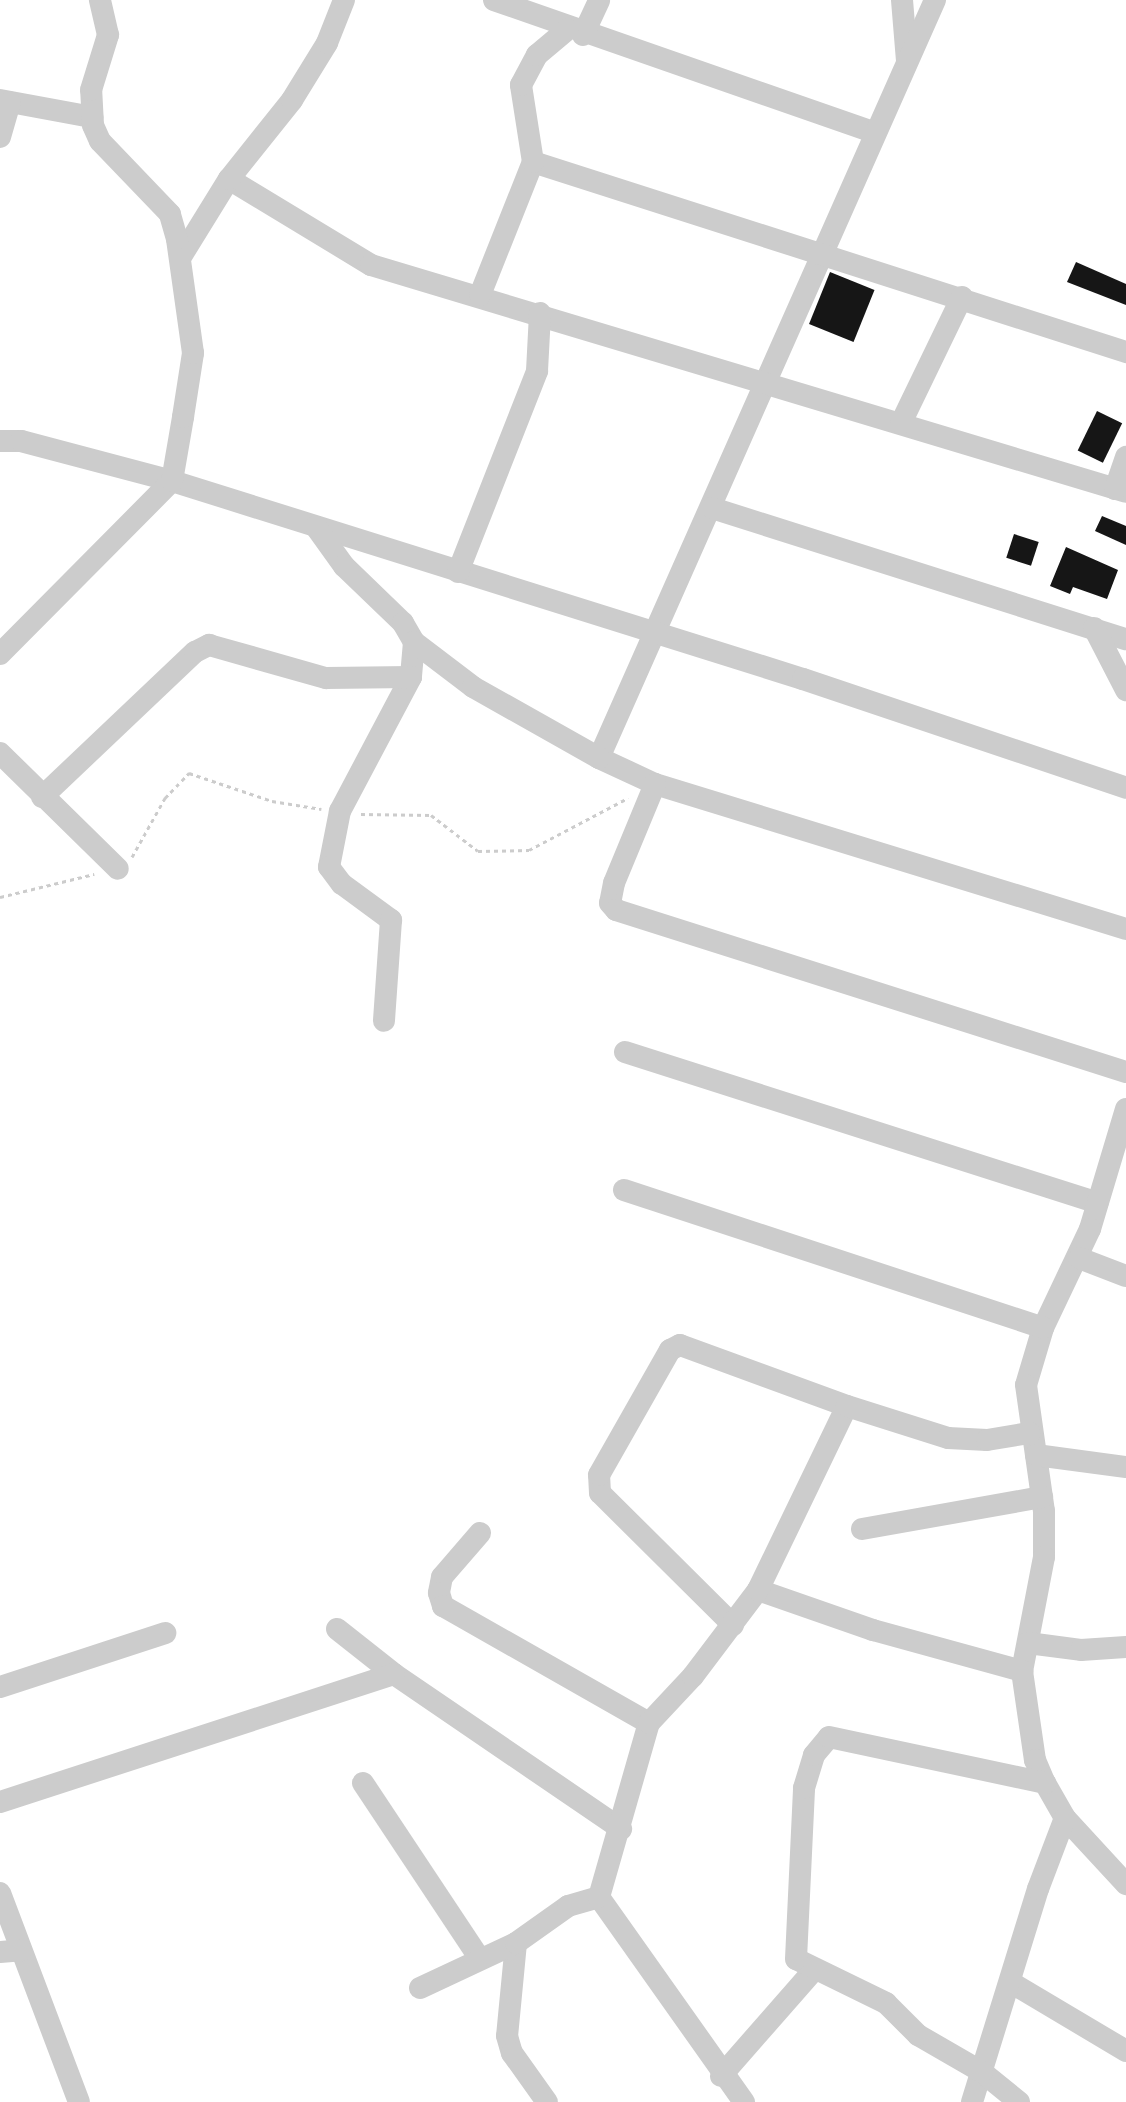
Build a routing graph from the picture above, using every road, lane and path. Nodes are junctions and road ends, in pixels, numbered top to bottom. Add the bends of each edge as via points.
1 (100, 0) edge
2 (344, 0) edge
3 (494, 0) edge
4 (599, 0) edge
5 (902, 0) edge
6 (932, 1) edge
7 (575, 32) junction
8 (907, 62) junction
9 (5, 101) edge
10 (92, 117) junction
11 (875, 133) junction
12 (0, 137) edge
13 (533, 162) junction
14 (229, 179) junction
15 (821, 253) junction
16 (182, 255) junction
17 (480, 295) junction
18 (962, 297) junction
19 (540, 313) junction
20 (1126, 352) edge
21 (764, 381) junction
22 (901, 423) junction
23 (0, 441) edge
24 (1126, 457) edge
25 (172, 481) junction
26 (1120, 490) edge
27 (712, 508) junction
28 (316, 527) junction
29 (458, 572) junction
30 (1094, 628) junction
31 (656, 636) junction
32 (1126, 639) edge
33 (414, 642) junction
34 (0, 654) edge
35 (411, 677) junction
36 (1126, 690) edge
37 (599, 758) junction
38 (3, 761) edge
39 (655, 784) junction
40 (1126, 788) edge
41 (42, 797) junction
42 (118, 869) dead end
43 (1126, 929) edge
44 (384, 1021) dead end
45 (625, 1052) dead end
46 (1126, 1072) edge
47 (1126, 1109) edge
48 (1122, 1138) edge
49 (624, 1190) dead end
50 (1097, 1203) junction
51 (1079, 1258) junction
52 (1126, 1276) edge
53 (1043, 1328) junction
54 (847, 1406) junction
55 (1029, 1433) junction
56 (1036, 1455) junction
57 (1126, 1467) edge
58 (1042, 1497) junction
59 (862, 1529) dead end
60 (480, 1533) dead end
61 (758, 1590) junction
62 (733, 1625) junction
63 (337, 1629) dead end
64 (165, 1633) dead end
65 (1028, 1643) junction
66 (1126, 1647) edge
67 (1022, 1671) junction
68 (394, 1674) junction
69 (0, 1687) edge
70 (649, 1723) junction
71 (363, 1783) dead end
72 (1045, 1783) junction
73 (0, 1802) edge
74 (1065, 1818) junction
75 (621, 1829) junction
76 (1126, 1884) edge
77 (0, 1893) edge
78 (599, 1897) junction
79 (516, 1943) junction
80 (11, 1951) edge
81 (480, 1959) junction
82 (813, 1971) junction
83 (1010, 1982) junction
84 (420, 1988) dead end
85 (1126, 2051) edge
86 (982, 2072) junction
87 (721, 2076) junction
88 (79, 2102) edge
89 (547, 2102) edge
90 (744, 2102) edge
91 (972, 2102) edge
92 (1019, 2102) edge

1 - 10 street via 108,35 91,90
2 - 14 street via 327,43 292,100
3 - 7 street
4 - 7 street
5 - 8 street
6 - 8 street
7 - 11 street
7 - 13 street via 537,55 521,85
8 - 11 street
9 - 10 street
9 - 12 street
10 - 16 street via 100,141 170,214
11 - 15 street
13 - 15 street
13 - 17 street
14 - 16 street
14 - 17 street via 357,260
15 - 18 street
15 - 21 street
16 - 25 street via 193,353
17 - 19 street
18 - 20 street
18 - 22 street
19 - 21 street
19 - 29 street via 537,371
21 - 22 street
21 - 27 street
22 - 26 street
23 - 25 street via 21,441
24 - 26 street
25 - 28 street
25 - 34 street
27 - 30 street
27 - 31 street
28 - 29 street
28 - 33 street
29 - 31 street
30 - 32 street
30 - 36 street
31 - 37 street
31 - 40 street via 803,679
33 - 35 street
33 - 37 street via 473,687
35 - 41 street via 326,678 209,645 195,652
35 - 44 street via 340,811 329,867 342,884 391,920
37 - 39 street
38 - 41 street
39 - 43 street
39 - 46 street via 614,883 610,903 616,910
41 - 42 street
45 - 50 street
47 - 48 street
48 - 50 street
49 - 53 street
50 - 51 street
51 - 52 street
51 - 53 street
53 - 55 street via 1026,1385
54 - 55 street via 948,1438 987,1440
54 - 61 street
54 - 62 street via 680,1345 670,1350 599,1475 600,1493
55 - 56 street
56 - 57 street
56 - 58 street
58 - 59 street
58 - 65 street via 1044,1557
60 - 70 street via 442,1577 443,1606
61 - 62 street
61 - 67 street via 873,1630
62 - 70 street
63 - 68 street
64 - 69 street
65 - 66 street via 1081,1650
65 - 67 street
67 - 72 street via 1035,1760
68 - 73 street
68 - 75 street
70 - 75 street
71 - 81 street
72 - 74 street
72 - 82 street via 848,1738 822,1740 804,1788 794,1949 796,1959
74 - 76 street
74 - 83 street
75 - 78 street
77 - 80 street
78 - 79 street via 568,1906
78 - 87 street
79 - 81 street
79 - 89 street via 507,2036 512,2053
80 - 88 street
81 - 84 street
82 - 86 street via 876,1997 918,2035
82 - 87 street
83 - 85 street
83 - 86 street
86 - 91 street
86 - 92 street
87 - 90 street

